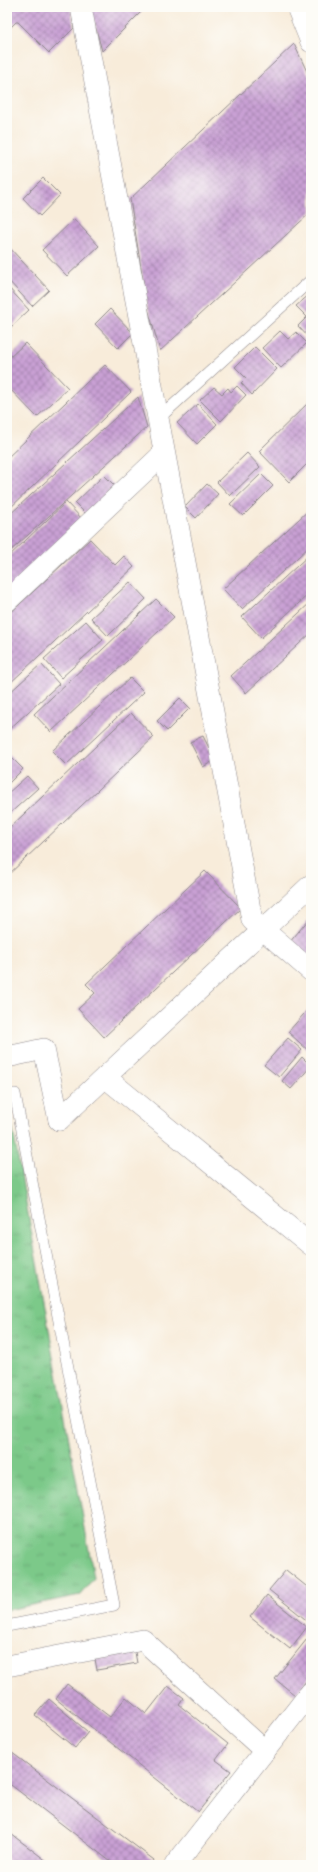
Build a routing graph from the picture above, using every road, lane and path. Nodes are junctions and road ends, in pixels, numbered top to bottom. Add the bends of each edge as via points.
1 (82, 7) edge
2 (296, 7) edge
3 (311, 42) edge
4 (311, 280) edge
5 (158, 419) junction
6 (164, 453) junction
7 (7, 601) edge
8 (311, 885) edge
9 (262, 929) junction
10 (311, 971) edge
11 (7, 1057) edge
12 (105, 1077) junction
13 (7, 1094) edge
14 (311, 1245) edge
15 (7, 1626) edge
16 (7, 1666) edge
17 (311, 1692) edge
18 (265, 1751) junction
19 (175, 1865) edge

1 - 5 street
2 - 3 street
4 - 5 lane
5 - 6 street
6 - 7 street
6 - 9 street via 252,920
8 - 9 street
9 - 10 street
9 - 12 street
11 - 12 street via 44,1049 59,1120
12 - 14 street
13 - 15 lane via 15,1094 114,1605
16 - 18 street via 143,1640
17 - 18 street
18 - 19 street

